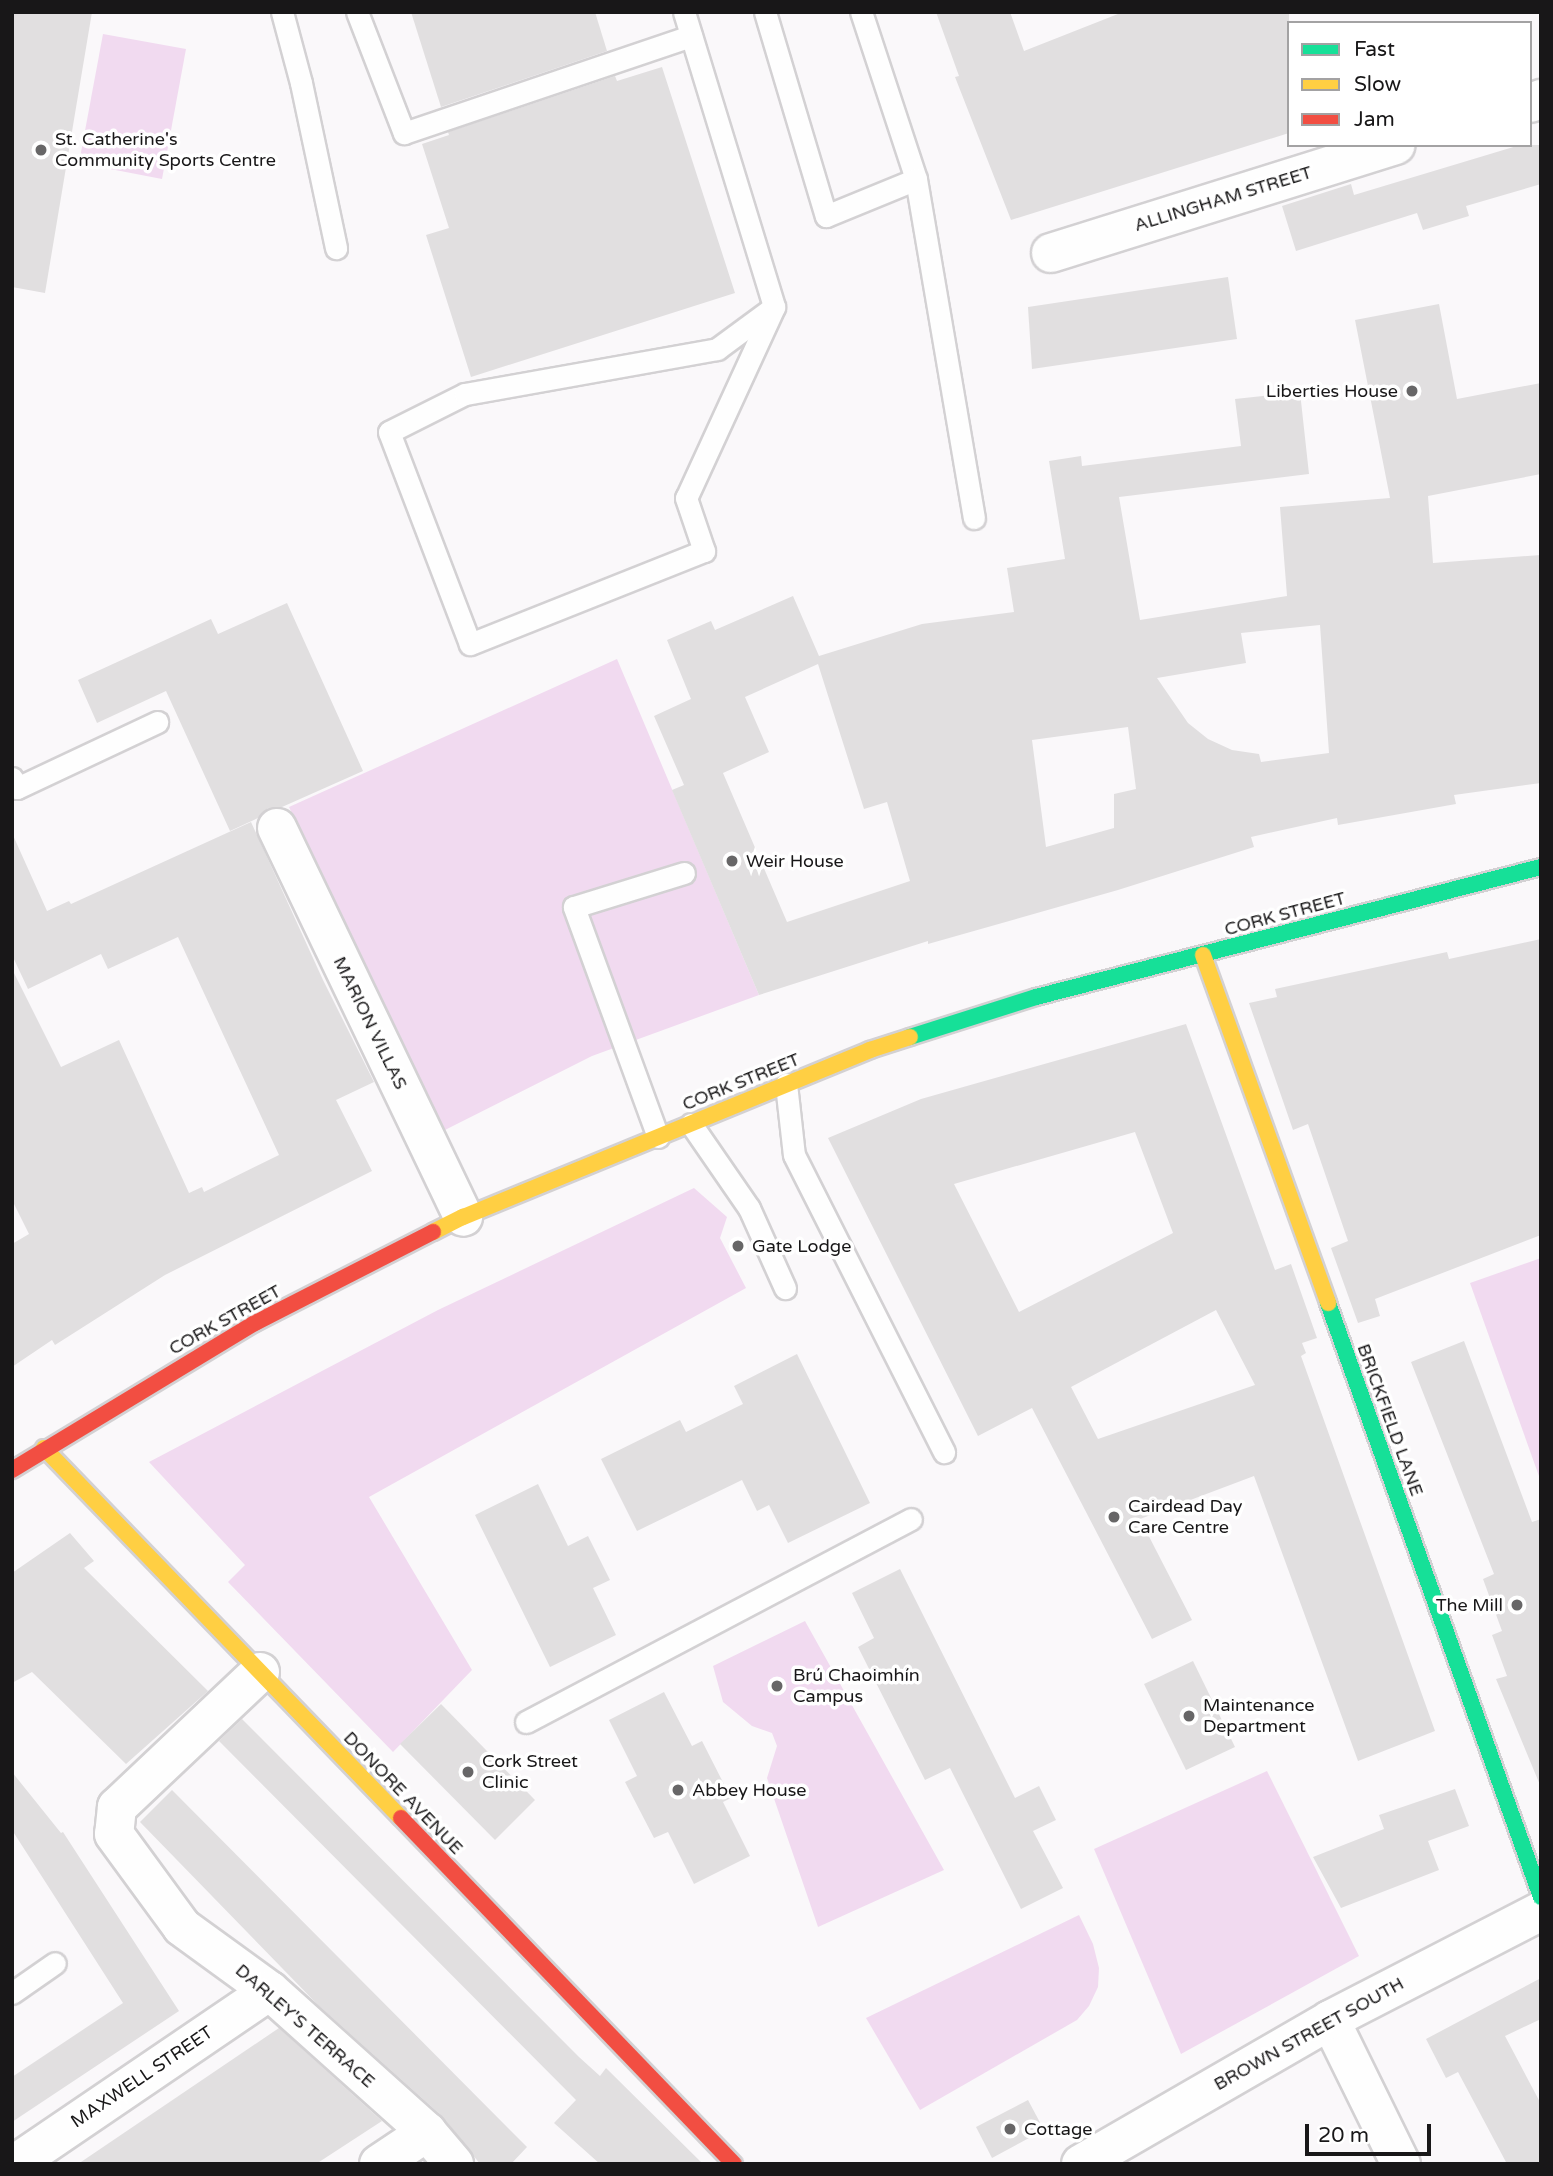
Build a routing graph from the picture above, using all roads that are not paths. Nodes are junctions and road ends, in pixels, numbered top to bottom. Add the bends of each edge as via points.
1 (282, 12) edge
2 (357, 12) edge
3 (684, 12) edge
4 (765, 12) edge
5 (861, 12) edge
6 (691, 36) junction
7 (1389, 147) edge
8 (916, 179) junction
9 (336, 248) dead end
10 (1051, 253) dead end
11 (774, 307) junction
12 (974, 518) dead end
13 (157, 722) dead end
14 (12, 778) edge
15 (276, 828) dead end
16 (1541, 867) edge
17 (684, 873) dead end
18 (1203, 955) junction
19 (786, 1084) junction
20 (691, 1124) junction
21 (658, 1137) junction
22 (463, 1217) junction
23 (785, 1288) dead end
24 (44, 1448) junction
25 (944, 1452) dead end
26 (12, 1470) edge
27 (911, 1520) dead end
28 (260, 1672) junction
29 (526, 1722) dead end
30 (1541, 1897) edge
31 (1541, 1911) edge
32 (55, 1963) dead end
33 (270, 1991) junction
34 (12, 1993) edge
35 (1330, 2020) junction
36 (427, 2132) junction
37 (15, 2164) edge
38 (379, 2164) edge
39 (454, 2164) edge
40 (734, 2164) edge
41 (1081, 2164) edge
42 (1401, 2164) edge

1 - 9 lane
2 - 6 lane via 404,133
3 - 6 lane
4 - 8 lane via 826,216
5 - 8 lane
6 - 11 lane
7 - 10 street, ALLINGHAM STREET
8 - 12 lane
11 - 11 lane via 717,349 465,394 389,432 470,644 704,551 686,498
13 - 14 lane via 17,788
15 - 22 street, MARION VILLAS
16 - 18 street, CORK STREET
17 - 21 lane via 574,907
18 - 19 street, CORK STREET via 1036,997 870,1049
18 - 30 street, BRICKFIELD LANE
19 - 20 street, CORK STREET
19 - 25 lane via 794,1155
20 - 21 street, CORK STREET
20 - 23 lane via 749,1208
21 - 22 street, CORK STREET
22 - 24 street, CORK STREET via 256,1323
24 - 26 street, CORK STREET
24 - 28 street, DONORE AVENUE
27 - 29 lane
28 - 33 street, DARLEY'S TERRACE via 117,1807 114,1834 182,1927
28 - 40 street, DONORE AVENUE
31 - 35 street, BROWN STREET SOUTH
32 - 34 lane
33 - 36 street, DARLEY'S TERRACE
33 - 37 street, MAXWELL STREET
35 - 41 street, BROWN STREET SOUTH
35 - 42 street
36 - 38 street
36 - 39 street, DARLEY'S TERRACE

